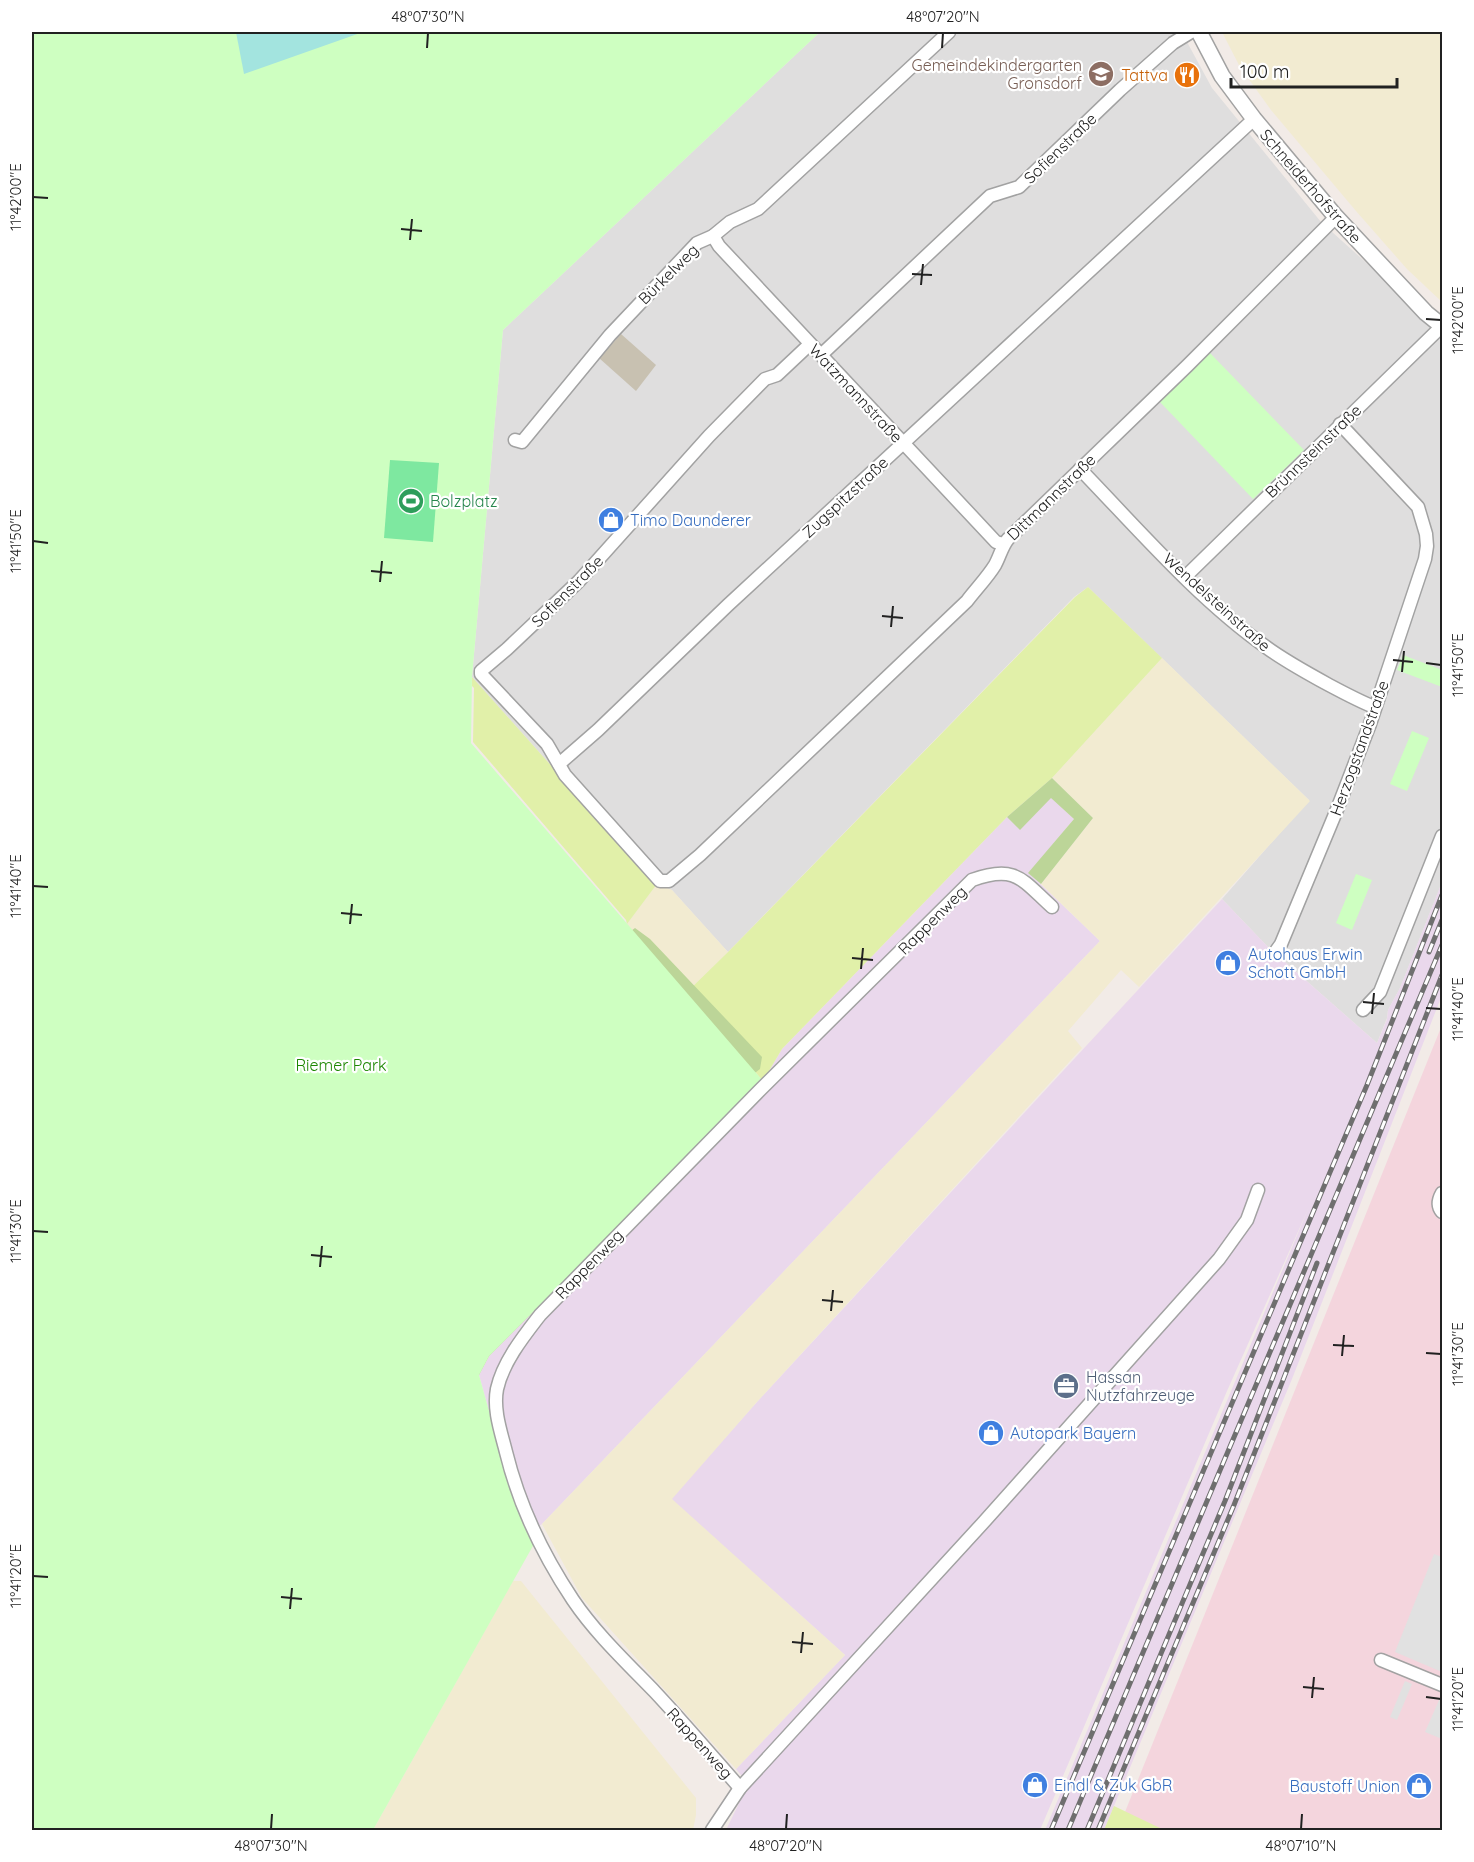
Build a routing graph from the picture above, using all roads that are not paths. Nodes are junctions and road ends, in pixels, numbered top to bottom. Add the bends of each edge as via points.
1 (949, 32) edge
2 (1191, 32) edge
3 (1199, 32) edge
4 (1254, 119) junction
5 (1336, 217) junction
6 (713, 236) junction
7 (1442, 326) edge
8 (810, 344) junction
9 (821, 355) junction
10 (1341, 424) junction
11 (515, 440) dead end
12 (903, 443) junction
13 (1080, 469) junction
14 (1003, 544) junction
15 (1185, 577) junction
16 (1374, 707) junction
17 (559, 764) junction
18 (1443, 836) edge
19 (1052, 907) dead end
20 (1277, 954) dead end
21 (1363, 1010) dead end
22 (1258, 1190) dead end
23 (1443, 1193) edge
24 (1443, 1212) edge
25 (1381, 1660) dead end
26 (1443, 1685) edge
27 (740, 1788) junction
28 (712, 1830) edge

1 - 6 street, Bürkelweg via 758,209 730,222
2 - 9 street, Sofienstraße via 1120,90 1019,188 990,196
3 - 4 street, Schneiderhofstraße via 1218,70
4 - 5 street, Schneiderhofstraße
4 - 12 street, Zugspitzstraße
5 - 7 street, Schneiderhofstraße
5 - 13 street, Dittmannstraße
6 - 8 street, Watzmannstraße
6 - 11 street, Bürkelweg via 689,251 610,335 522,442
7 - 10 street, Brünnsteinstraße
8 - 9 street, Watzmannstraße
8 - 17 street, Sofienstraße via 777,375 765,379 579,581 481,671 547,744
9 - 12 street, Watzmannstraße
10 - 15 street, Brünnsteinstraße
10 - 16 street, Herzogstandstraße via 1418,507 1426,534 1425,559
12 - 14 street, Watzmannstraße via 996,542
12 - 17 street, Zugspitzstraße
13 - 14 street, Dittmannstraße
13 - 15 street, Wendelsteinstraße
14 - 17 street, Dittmannstraße via 994,566 967,601 669,881 660,881
15 - 16 street, Wendelsteinstraße via 1266,648
16 - 20 street, Herzogstandstraße via 1338,807
18 - 21 street via 1380,992
19 - 27 street, Rappenweg via 1019,877 987,875 972,880 546,1308 504,1369 497,1390 497,1416 514,1486 535,1535 574,1601
22 - 27 street, Rappenweg via 1247,1220 1220,1258
23 - 24 street via 1438,1202
25 - 26 street
27 - 28 street, Rappenweg

